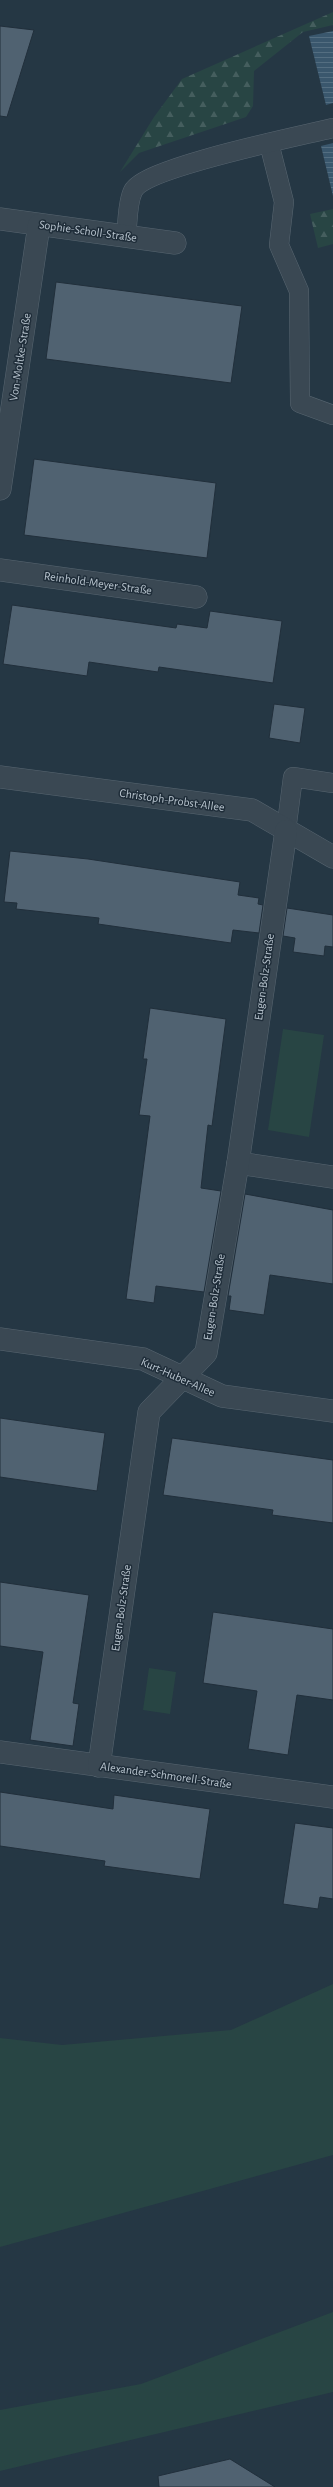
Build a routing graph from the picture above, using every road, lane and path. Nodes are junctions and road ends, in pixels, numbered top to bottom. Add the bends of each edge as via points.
1 (333, 128) edge
2 (269, 143) junction
3 (0, 219) edge
4 (39, 225) junction
5 (126, 236) junction
6 (175, 243) dead end
7 (333, 415) edge
8 (0, 489) edge
9 (0, 570) edge
10 (196, 597) dead end
11 (0, 776) edge
12 (333, 783) edge
13 (286, 831) junction
14 (333, 857) edge
15 (238, 1163) junction
16 (333, 1177) edge
17 (0, 1339) edge
18 (181, 1376) junction
19 (333, 1411) edge
20 (0, 1752) edge
21 (99, 1766) junction
22 (333, 1797) edge

1 - 2 lane
2 - 5 lane via 199,160 140,182 133,191
2 - 7 lane via 284,202 279,245 299,291 300,403
3 - 4 street, Sophie-Scholl-Straße
4 - 5 street, Sophie-Scholl-Straße
4 - 8 street, Von-Moltke-Straße
5 - 6 street, Sophie-Scholl-Straße
9 - 10 street, Reinhold-Meyer-Straße
11 - 13 street, Christoph-Probst-Allee via 252,810
12 - 13 lane via 293,777
13 - 14 street, Christoph-Probst-Allee
13 - 15 street, Eugen-Bolz-Straße
15 - 16 street
15 - 18 street, Eugen-Bolz-Straße via 206,1353
17 - 18 street, Kurt-Huber-Allee via 143,1359
18 - 19 street, Kurt-Huber-Allee via 222,1396
18 - 21 street, Eugen-Bolz-Straße via 148,1412
20 - 21 street, Alexander-Schmorell-Straße
21 - 22 street, Alexander-Schmorell-Straße

